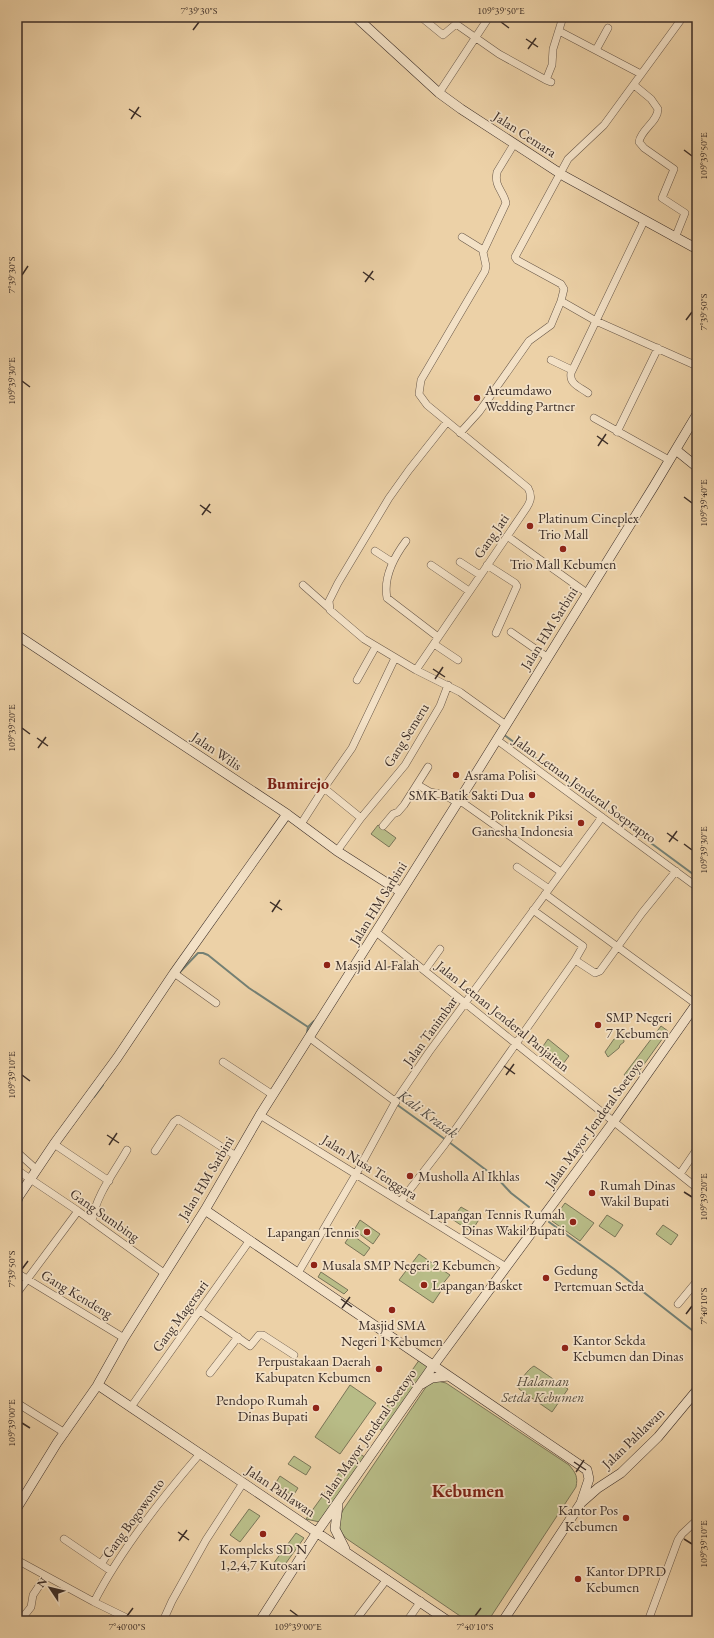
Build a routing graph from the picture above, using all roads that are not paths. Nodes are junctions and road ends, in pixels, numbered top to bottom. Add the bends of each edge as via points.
1 (356, 17) edge
2 (421, 17) edge
3 (490, 17) edge
4 (562, 17) edge
5 (683, 17) edge
6 (608, 28) dead end
7 (558, 31) junction
8 (476, 38) junction
9 (596, 50) junction
10 (641, 74) junction
11 (634, 85) junction
12 (440, 93) junction
13 (514, 144) junction
14 (560, 173) junction
15 (644, 221) junction
16 (462, 237) dead end
17 (675, 238) junction
18 (697, 249) edge
19 (483, 250) junction
20 (561, 301) junction
21 (596, 321) junction
22 (658, 348) junction
23 (551, 360) dead end
24 (697, 366) edge
25 (572, 370) junction
26 (588, 393) dead end
27 (697, 414) edge
28 (594, 418) dead end
29 (447, 422) junction
30 (617, 432) junction
31 (460, 433) junction
32 (676, 450) junction
33 (669, 460) junction
34 (697, 467) edge
35 (507, 536) junction
36 (406, 541) dead end
37 (375, 551) dead end
38 (392, 562) junction
39 (460, 562) dead end
40 (488, 565) junction
41 (431, 566) dead end
42 (480, 575) junction
43 (303, 585) dead end
44 (470, 590) junction
45 (587, 593) junction
46 (330, 608) junction
47 (496, 632) dead end
48 (511, 632) dead end
49 (17, 635) edge
50 (436, 640) junction
51 (376, 646) junction
52 (547, 657) junction
53 (395, 658) junction
54 (458, 660) dead end
55 (416, 670) junction
56 (357, 680) dead end
57 (448, 685) junction
58 (501, 732) junction
59 (428, 768) dead end
60 (418, 785) junction
61 (324, 788) junction
62 (458, 801) junction
63 (287, 814) junction
64 (602, 817) junction
65 (361, 818) junction
66 (301, 824) junction
67 (384, 826) dead end
68 (338, 851) junction
69 (517, 867) dead end
70 (676, 871) junction
71 (561, 872) junction
72 (697, 887) edge
73 (399, 891) junction
74 (547, 891) junction
75 (533, 910) junction
76 (376, 932) junction
77 (618, 946) junction
78 (440, 949) dead end
79 (575, 960) junction
80 (425, 970) junction
81 (174, 973) junction
82 (216, 1003) dead end
83 (466, 1003) junction
84 (697, 1003) edge
85 (310, 1038) junction
86 (515, 1042) junction
87 (223, 1062) dead end
88 (273, 1095) junction
89 (395, 1103) junction
90 (260, 1115) junction
91 (614, 1121) junction
92 (54, 1144) junction
93 (697, 1149) edge
94 (127, 1150) dead end
95 (155, 1151) dead end
96 (17, 1152) edge
97 (236, 1156) junction
98 (17, 1170) edge
99 (37, 1170) junction
100 (356, 1174) junction
101 (680, 1174) junction
102 (109, 1181) junction
103 (34, 1182) junction
104 (697, 1188) edge
105 (17, 1199) edge
106 (401, 1202) junction
107 (205, 1210) junction
108 (78, 1211) junction
109 (92, 1221) junction
110 (250, 1240) junction
111 (506, 1268) junction
112 (17, 1273) edge
113 (164, 1273) junction
114 (298, 1273) junction
115 (27, 1279) junction
116 (697, 1281) edge
117 (17, 1293) edge
118 (678, 1304) dead end
119 (200, 1311) junction
120 (238, 1337) junction
121 (124, 1338) junction
122 (294, 1355) dead end
123 (433, 1366) junction
124 (210, 1373) dead end
125 (448, 1376) junction
126 (98, 1385) junction
127 (420, 1386) junction
128 (697, 1390) edge
129 (17, 1403) edge
130 (131, 1406) junction
131 (65, 1433) junction
132 (201, 1455) junction
133 (243, 1483) junction
134 (338, 1502) junction
135 (581, 1503) junction
136 (17, 1508) edge
137 (697, 1520) edge
138 (324, 1523) junction
139 (305, 1524) junction
140 (317, 1532) junction
141 (64, 1539) dead end
142 (328, 1540) junction
143 (311, 1543) junction
144 (108, 1552) dead end
145 (347, 1552) junction
146 (17, 1560) edge
147 (101, 1564) junction
148 (111, 1571) junction
149 (45, 1577) junction
150 (387, 1579) junction
151 (420, 1601) junction
152 (94, 1602) junction
153 (119, 1614) junction
154 (20, 1621) edge
155 (115, 1621) edge
156 (133, 1621) edge
157 (163, 1621) edge
158 (260, 1621) edge
159 (355, 1621) edge
160 (407, 1621) edge
161 (448, 1621) edge
162 (503, 1621) edge
163 (648, 1621) edge

1 - 12 main road, Jalan Cemara
2 - 8 street via 443,35 456,24
3 - 8 street
4 - 7 street
5 - 10 street
6 - 9 street
7 - 8 street via 548,81
7 - 9 street
8 - 12 street
9 - 10 street
10 - 11 street
11 - 14 street via 604,125 568,159
11 - 17 street via 651,99 658,109 639,142 674,169 662,198 685,213
12 - 13 main road, Jalan Cemara
13 - 14 main road, Jalan Cemara
13 - 19 street via 496,176 506,206
14 - 15 main road, Jalan Cemara
14 - 20 street via 515,258 561,284 564,289
15 - 17 main road, Jalan Cemara
15 - 21 street
16 - 19 street
17 - 18 main road, Jalan Cemara
19 - 29 street via 485,271 421,380 421,399
20 - 21 street
20 - 31 street via 551,325 529,341
21 - 22 street
21 - 25 street
22 - 24 street
22 - 30 street
23 - 25 street
25 - 26 street via 571,381
27 - 32 main road, Jalan HM Sarbini
28 - 30 street
29 - 31 street
29 - 46 street via 389,498 338,583 329,601
30 - 33 street
31 - 35 street, Gang Jati via 531,493 529,504
32 - 33 main road, Jalan HM Sarbini
32 - 34 main road
33 - 45 main road, Jalan HM Sarbini
35 - 40 street, Gang Jati
35 - 45 street
36 - 38 street
37 - 38 street
38 - 50 street via 388,574 387,598
39 - 42 street
40 - 42 street, Gang Jati
40 - 47 street via 517,586
41 - 44 street
42 - 44 street, Gang Jati
43 - 46 street
44 - 50 street, Gang Jati
45 - 52 main road, Jalan HM Sarbini
46 - 51 street via 347,625
48 - 52 street
49 - 63 main road, Jalan Wilis
50 - 54 street
50 - 55 street, Gang Jati
51 - 53 street
51 - 56 street
52 - 58 main road, Jalan HM Sarbini
53 - 55 street
53 - 61 street via 352,748
55 - 57 street
57 - 58 street
57 - 65 street, Gang Semeru via 440,706 405,765
58 - 62 main road, Jalan HM Sarbini
58 - 64 street, Jalan Letnan Jenderal Soeprapto
59 - 60 street
60 - 62 street via 430,792 446,795
60 - 67 street
61 - 65 street
61 - 66 street
62 - 71 street
62 - 73 main road, Jalan HM Sarbini
63 - 66 main road, Jalan Wilis
63 - 81 main road
64 - 70 street, Jalan Letnan Jenderal Soeprapto
64 - 71 street, Jalan Tanimbar
65 - 68 street, Gang Semeru
66 - 68 main road, Jalan Wilis
68 - 73 main road, Jalan Wilis
69 - 74 street
70 - 72 street, Jalan Letnan Jenderal Soeprapto
70 - 77 street
71 - 74 street, Jalan Tanimbar
73 - 76 main road, Jalan HM Sarbini
74 - 75 street, Jalan Tanimbar
74 - 77 street
75 - 79 street via 583,946
75 - 83 street, Jalan Tanimbar
76 - 80 street, Jalan Letnan Jenderal Panjaitan
76 - 85 main road, Jalan HM Sarbini
77 - 79 street via 597,973
77 - 84 street
78 - 80 street
79 - 86 street
80 - 83 street, Jalan Letnan Jenderal Panjaitan
81 - 82 street
81 - 92 main road via 117,1058
83 - 86 street, Jalan Letnan Jenderal Panjaitan
83 - 89 street, Jalan Tanimbar
84 - 91 main road, Jalan Mayor Jenderal Soetoyo
85 - 88 main road, Jalan HM Sarbini
85 - 89 street
86 - 91 street, Jalan Letnan Jenderal Panjaitan
86 - 106 street via 445,1144
87 - 88 street
88 - 90 main road, Jalan HM Sarbini
89 - 100 street, Jalan Tanimbar
90 - 97 main road, Jalan HM Sarbini
90 - 100 street, Jalan Nusa Tenggara
91 - 101 street, Jalan Letnan Jenderal Panjaitan
91 - 111 main road, Jalan Mayor Jenderal Soetoyo
92 - 99 main road
92 - 102 street
93 - 101 street
94 - 102 street
95 - 97 street via 178,1119
96 - 99 street
97 - 107 main road, Jalan HM Sarbini
98 - 103 street, Gang Sumbing
99 - 103 main road
100 - 106 street, Jalan Nusa Tenggara
100 - 114 street, Jalan Tanimbar
101 - 104 street, Jalan Letnan Jenderal Panjaitan
102 - 109 street via 98,1200
103 - 105 main road
103 - 108 street, Gang Sumbing
106 - 111 street, Jalan Nusa Tenggara
107 - 110 main road
107 - 113 main road, Jalan HM Sarbini
108 - 109 street, Gang Sumbing
108 - 115 street
109 - 113 street, Gang Sumbing
110 - 114 main road
110 - 119 street, Gang Magersari
111 - 123 main road, Jalan Mayor Jenderal Soetoyo
112 - 115 street, Gang Kendeng
113 - 121 main road, Jalan HM Sarbini
114 - 123 main road
115 - 117 street
115 - 121 street, Gang Kendeng
116 - 118 street
119 - 120 street
119 - 130 street, Gang Magersari
120 - 122 street via 250,1346 259,1335 263,1335
120 - 124 street
121 - 126 main road, Jalan HM Sarbini
123 - 125 main road
123 - 127 main road, Jalan Mayor Jenderal Soetoyo
125 - 127 main road via 432,1378
125 - 135 main road via 587,1470 589,1479
126 - 130 main road, Jalan Pahlawan
126 - 131 main road, Jalan HM Sarbini
127 - 134 main road, Jalan Mayor Jenderal Soetoyo
128 - 135 main road, Jalan Pahlawan via 658,1437 621,1473
129 - 131 street
130 - 132 main road, Jalan Pahlawan
131 - 136 main road, Jalan HM Sarbini
132 - 133 main road, Jalan Pahlawan
132 - 148 street, Gang Bogowonto via 166,1493
133 - 139 main road, Jalan Pahlawan
133 - 157 street via 206,1540
134 - 138 main road, Jalan Mayor Jenderal Soetoyo
134 - 145 main road via 334,1529
135 - 162 main road, Jalan Pahlawan
137 - 163 street via 678,1540
138 - 139 main road
138 - 140 main road, Jalan Mayor Jenderal Soetoyo
139 - 140 main road, Jalan Pahlawan
140 - 142 main road, Jalan Pahlawan
140 - 143 main road, Jalan Mayor Jenderal Soetoyo
141 - 147 street
142 - 143 main road
142 - 145 main road, Jalan Pahlawan
143 - 158 main road, Jalan Mayor Jenderal Soetoyo
144 - 147 street
145 - 150 main road, Jalan Pahlawan
146 - 149 street
147 - 148 street
148 - 152 street, Gang Bogowonto
149 - 152 street
149 - 154 street via 34,1595 31,1607
150 - 151 main road, Jalan Pahlawan
150 - 159 street
151 - 160 street
151 - 161 main road, Jalan Pahlawan
152 - 153 street
153 - 155 street
153 - 156 street

